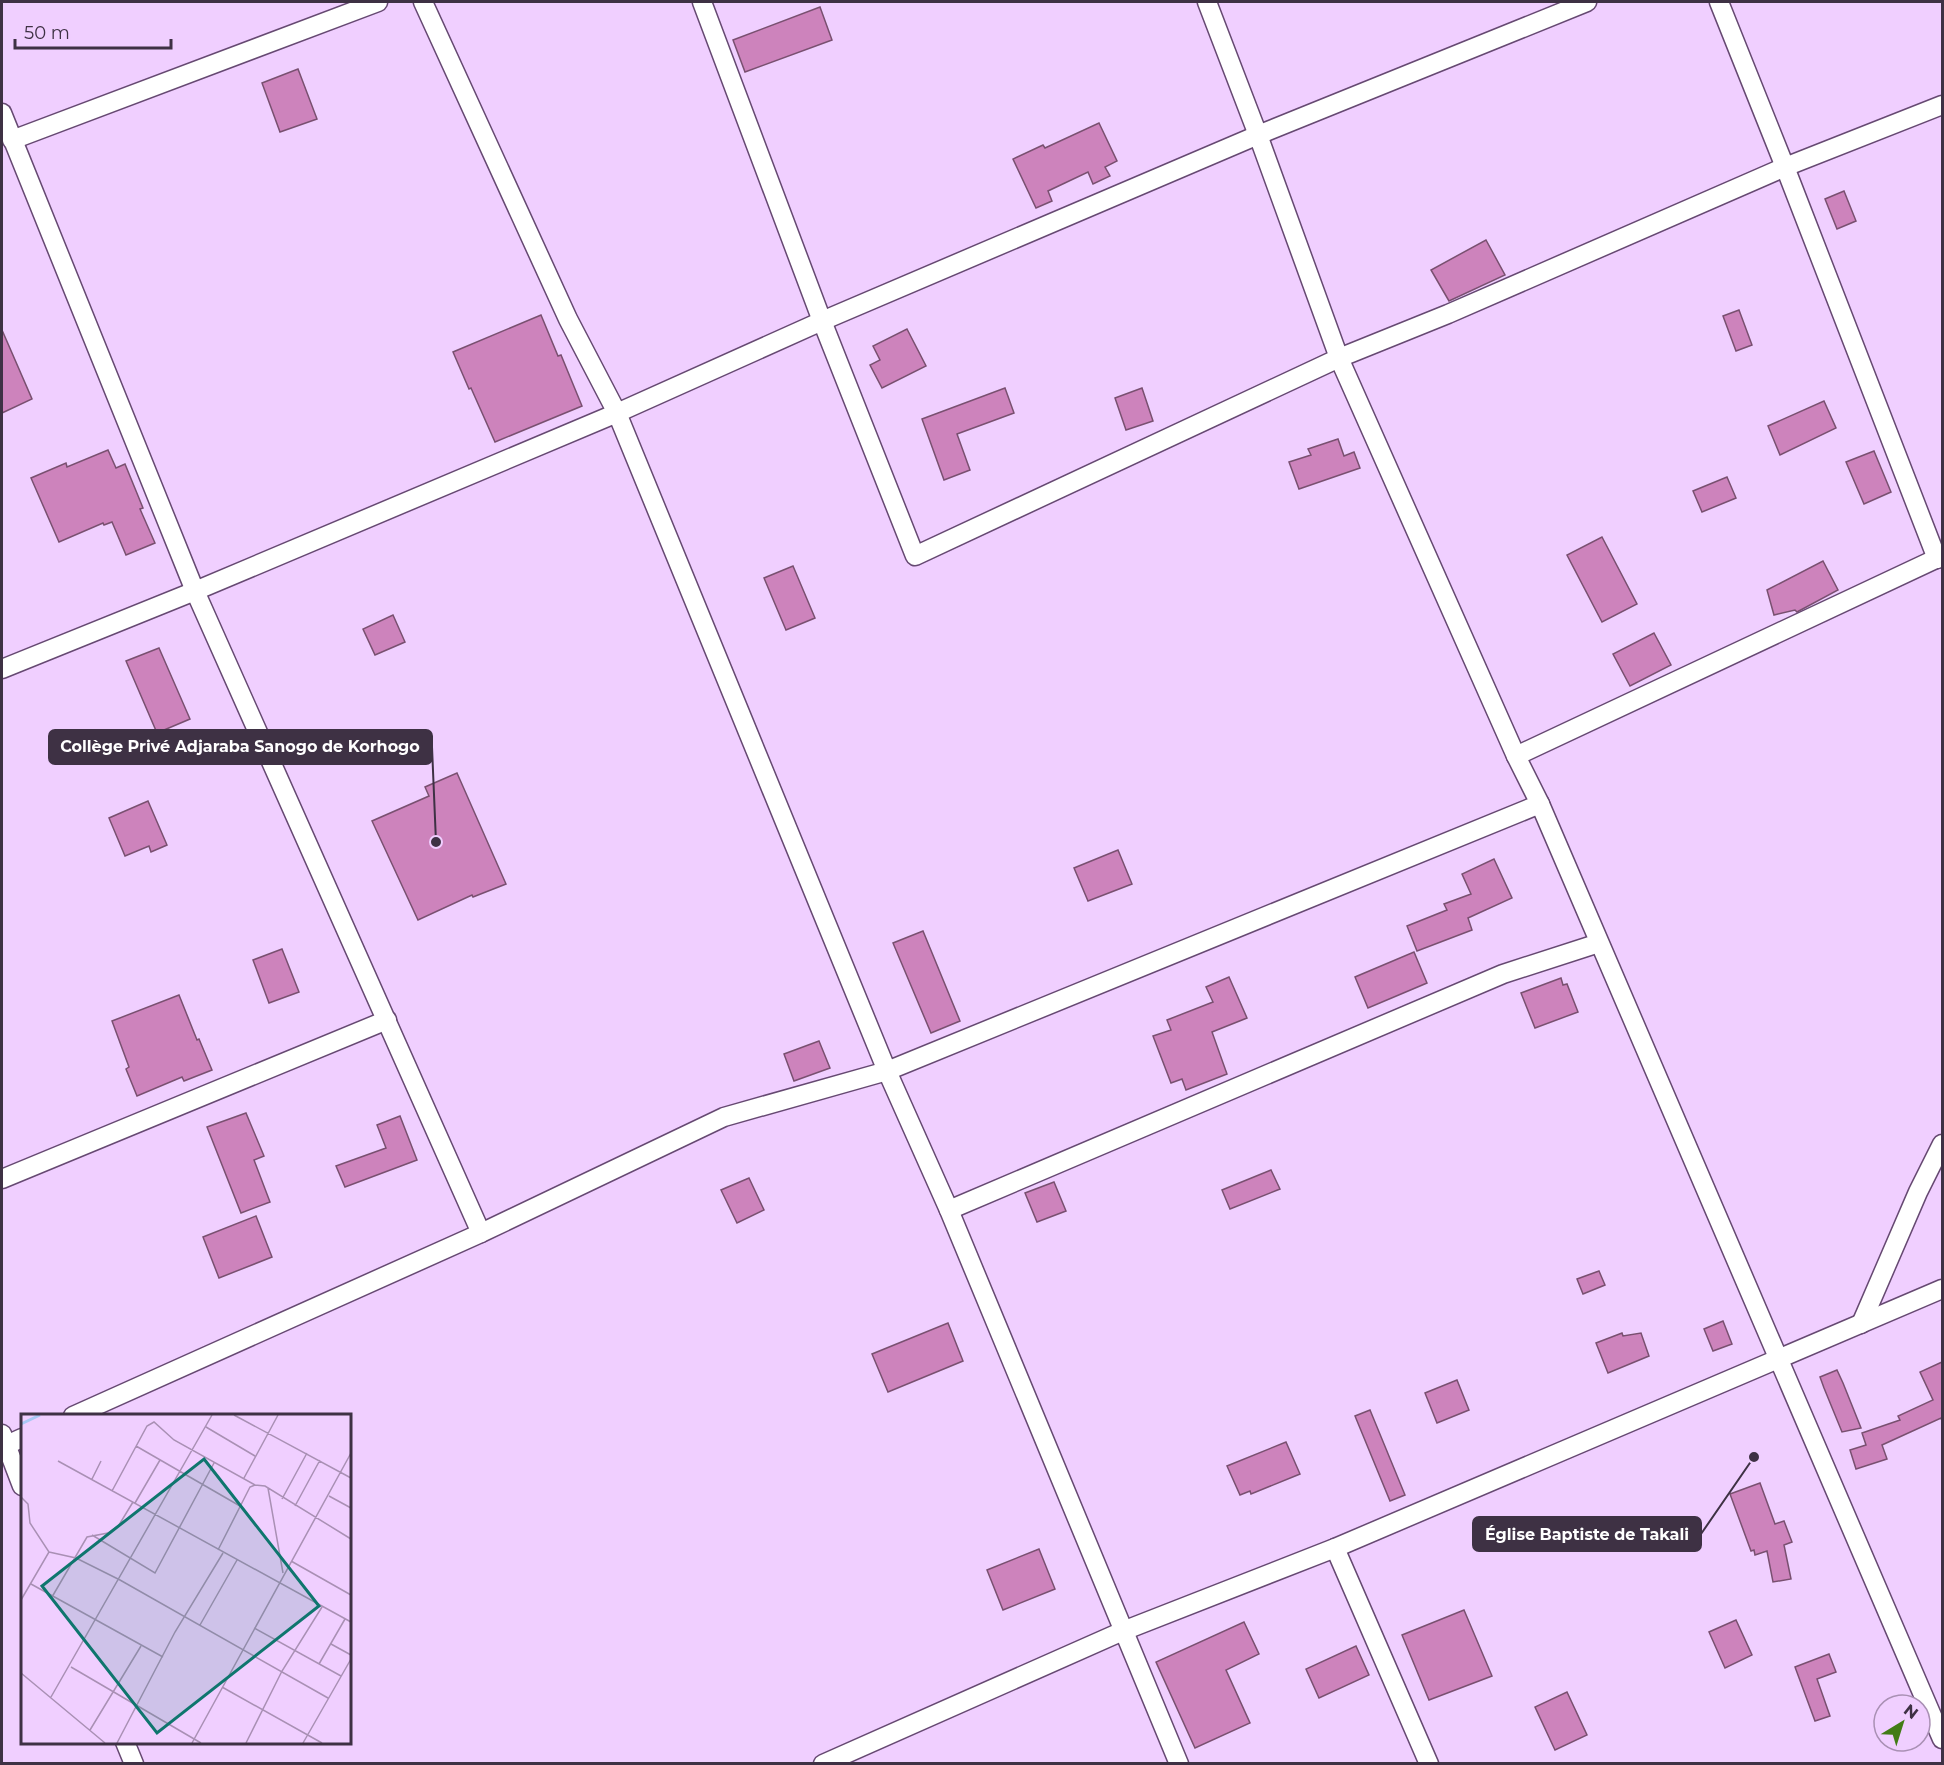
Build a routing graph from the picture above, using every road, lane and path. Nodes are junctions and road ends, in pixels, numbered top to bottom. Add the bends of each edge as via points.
1 (378, 2) edge
2 (423, 2) edge
3 (702, 2) edge
4 (1207, 2) edge
5 (1587, 2) edge
6 (1719, 2) edge
7 (1942, 105) edge
8 (2, 113) edge
9 (1258, 135) junction
10 (12, 140) junction
11 (1785, 167) junction
12 (822, 321) junction
13 (1339, 358) junction
14 (617, 413) junction
15 (1940, 557) edge
16 (195, 591) junction
17 (2, 669) edge
18 (1515, 756) junction
19 (1540, 804) junction
20 (1599, 943) junction
21 (387, 1020) junction
22 (887, 1071) junction
23 (1942, 1144) edge
24 (2, 1179) edge
25 (950, 1210) junction
26 (482, 1233) junction
27 (1942, 1288) edge
28 (1861, 1324) junction
29 (1779, 1359) junction
30 (77, 1414) edge
31 (8, 1441) edge
32 (21, 1483) edge
33 (1335, 1548) junction
34 (1123, 1631) junction
35 (1942, 1740) edge
36 (125, 1744) edge
37 (134, 1764) edge
38 (823, 1764) edge
39 (1179, 1764) edge
40 (1429, 1764) edge

1 - 10 street
2 - 14 street via 568,319
3 - 12 street
4 - 9 street
5 - 9 street
6 - 11 street
7 - 11 street
8 - 10 street
9 - 12 street
9 - 13 street
10 - 16 street
11 - 13 street
11 - 15 street
12 - 13 street via 915,556
12 - 14 street
13 - 18 street
14 - 16 street
14 - 22 street
15 - 18 street
16 - 17 street
16 - 21 street
18 - 19 street
19 - 20 street
19 - 22 street
20 - 25 street via 1503,974
20 - 29 street
21 - 24 street
21 - 26 street
22 - 25 street
22 - 26 street via 724,1117
23 - 28 street
25 - 34 street
26 - 30 street
27 - 28 street
28 - 29 street
29 - 33 street
29 - 35 street
31 - 32 street
33 - 34 street
33 - 40 street
34 - 38 street
34 - 39 street
36 - 37 street

